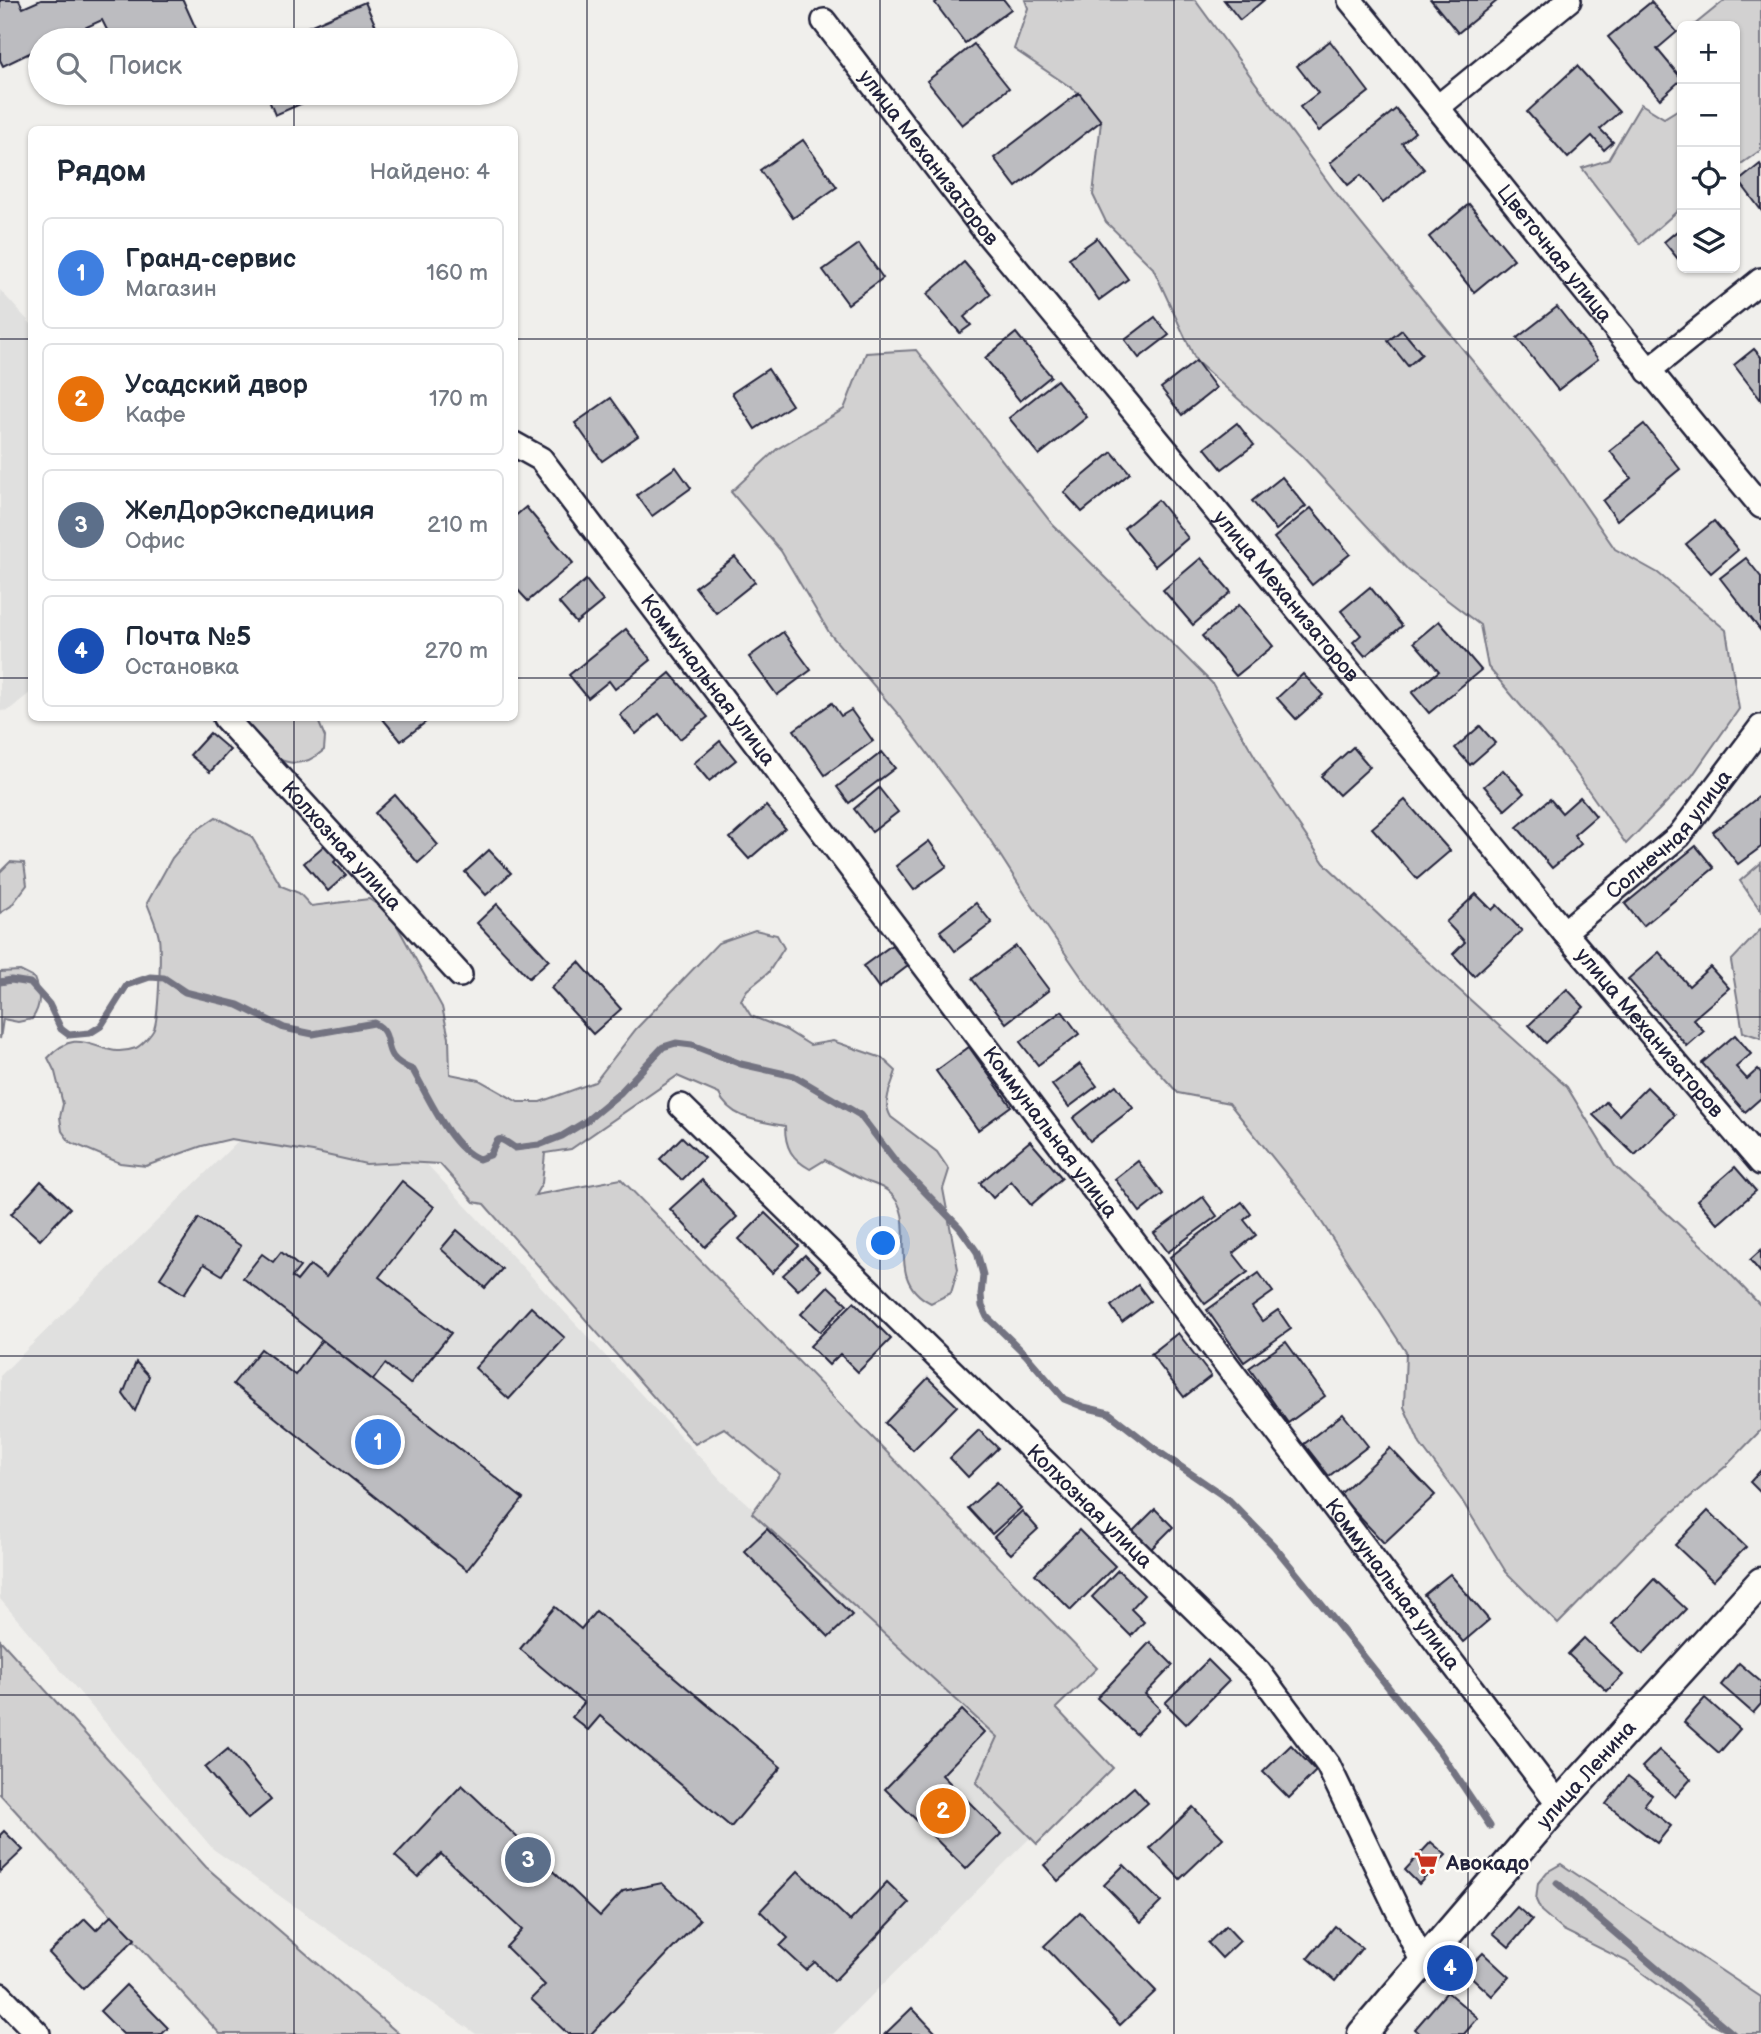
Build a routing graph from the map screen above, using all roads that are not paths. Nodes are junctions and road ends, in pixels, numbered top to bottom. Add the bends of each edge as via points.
1 (1350, 0) edge
2 (1569, 0) edge
3 (824, 22) dead end
4 (1438, 107) junction
5 (1761, 280) edge
6 (1648, 371) junction
7 (518, 446) edge
8 (1761, 506) edge
9 (228, 721) edge
10 (1761, 727) edge
11 (1564, 932) junction
12 (460, 975) dead end
13 (681, 1106) dead end
14 (1756, 1147) edge
15 (1761, 1582) edge
16 (1559, 1804) junction
17 (1423, 1963) junction
18 (0, 1995) edge
19 (37, 2034) edge
20 (1362, 2034) edge

1 - 4 street, Цветочная улица
2 - 4 street
3 - 11 street, улица Механизаторов via 985,231
4 - 6 street, Цветочная улица
5 - 6 street
6 - 8 street, Цветочная улица
7 - 16 street, Коммунальная улица via 541,459
9 - 12 street, Колхозная улица
10 - 11 street, Солнечная улица via 1679,835
11 - 14 street, улица Механизаторов
13 - 17 street, Колхозная улица via 1259,1672 1328,1765
15 - 16 street, улица Ленина
16 - 17 street, улица Ленина
17 - 20 street, улица Ленина
18 - 19 street

